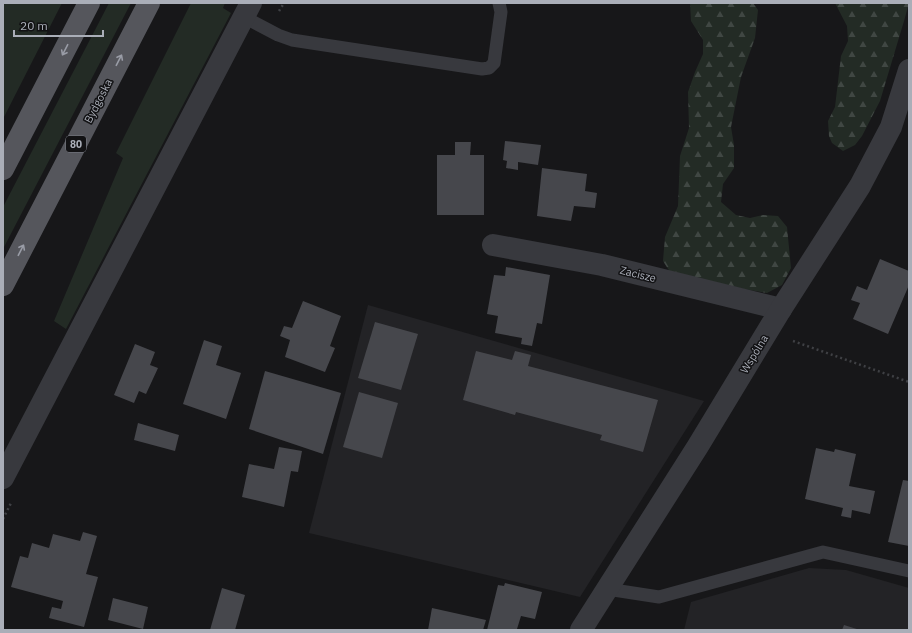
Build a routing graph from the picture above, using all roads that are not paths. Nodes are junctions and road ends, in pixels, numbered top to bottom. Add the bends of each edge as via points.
1 (89, 3) edge
2 (149, 3) edge
3 (500, 3) edge
4 (247, 10) edge
5 (909, 70) edge
6 (3, 169) edge
7 (493, 245) dead end
8 (3, 285) edge
9 (781, 309) junction
10 (3, 478) edge
11 (909, 571) edge
12 (607, 589) junction
13 (581, 630) edge

1 -> 6 main road
8 -> 2 main road, Bydgoska / 80
3 - 4 lane via 494,63 489,68 482,69 292,40 272,32
4 - 10 street
5 - 9 street, Wspólna via 891,127 860,186
7 - 9 street, Zacisze via 602,265
9 - 12 street, Wspólna
11 - 12 lane via 823,552 659,597
12 - 13 street, Wspólna

